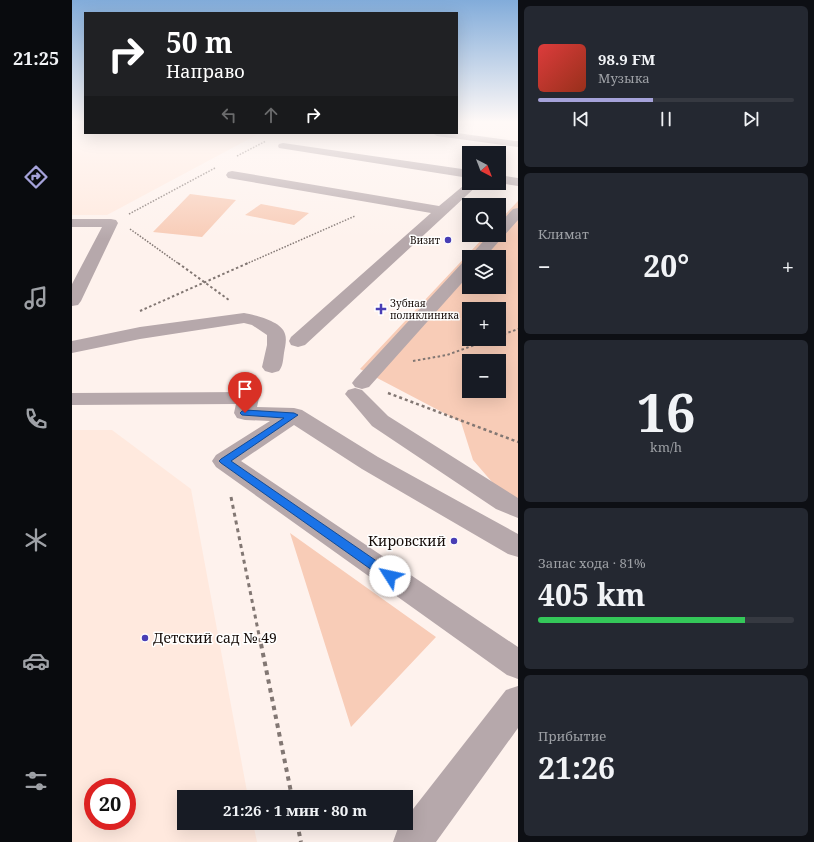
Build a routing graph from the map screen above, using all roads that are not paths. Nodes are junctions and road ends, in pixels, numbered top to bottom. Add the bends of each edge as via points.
1 (378, 160) edge
2 (462, 173) edge
3 (232, 175) dead end
4 (506, 180) edge
5 (518, 182) edge
6 (466, 190) edge
7 (442, 211) junction
8 (518, 212) edge
9 (72, 223) edge
10 (506, 225) edge
11 (491, 242) edge
12 (483, 250) edge
13 (462, 273) edge
14 (72, 301) edge
15 (298, 341) dead end
16 (72, 346) edge
17 (272, 367) dead end
18 (72, 399) edge
19 (294, 415) junction
20 (518, 509) edge
21 (518, 546) edge
22 (518, 665) edge
23 (518, 701) edge
24 (412, 842) edge

1 - 2 lane
3 - 7 lane
4 - 5 lane
6 - 7 lane
7 - 15 lane
8 - 10 lane
9 - 14 lane via 111,223
11 - 12 lane
13 - 20 lane via 358,388 380,421
16 - 17 lane via 140,332 244,318 258,321 276,333
18 - 19 lane via 248,398 245,413
19 - 21 lane via 370,463
19 - 22 lane via 224,461
23 - 24 lane

